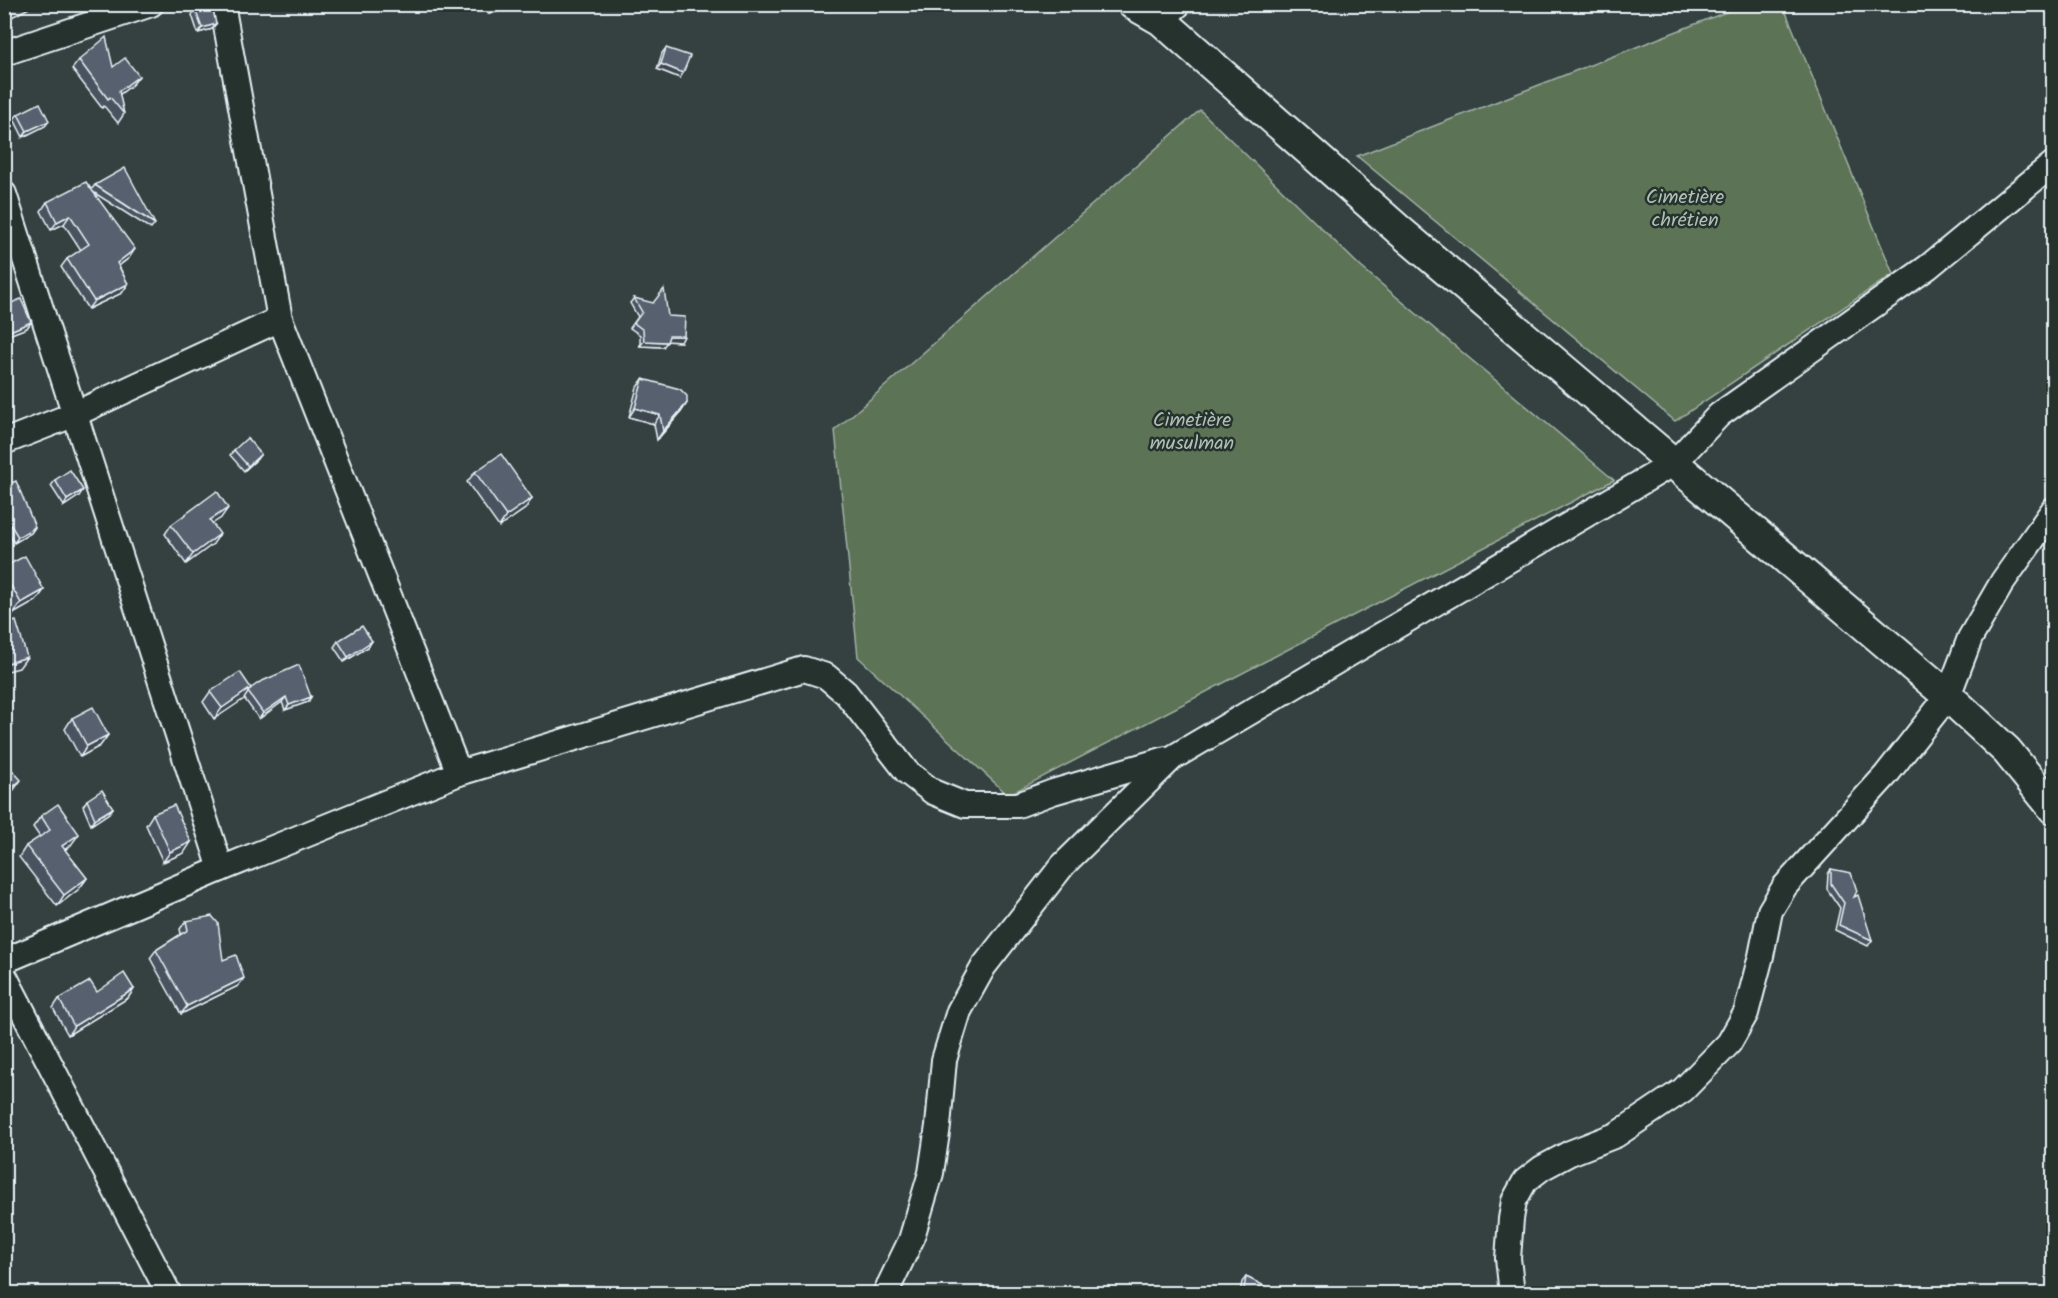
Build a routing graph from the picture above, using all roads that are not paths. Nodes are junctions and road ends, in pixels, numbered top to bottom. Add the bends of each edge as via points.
1 (151, 4) edge
2 (222, 4) edge
3 (1133, 4) edge
4 (1170, 12) edge
5 (4, 53) edge
6 (2054, 163) edge
7 (4, 194) edge
8 (280, 319) junction
9 (75, 414) junction
10 (4, 442) edge
11 (1674, 463) junction
12 (2054, 509) edge
13 (1948, 696) junction
14 (1172, 758) junction
15 (459, 773) junction
16 (2054, 809) edge
17 (221, 869) junction
18 (4, 961) edge
19 (4, 975) edge
20 (165, 1292) edge
21 (885, 1293) edge
22 (1512, 1293) edge

1 - 5 street
2 - 8 street
3 - 4 street
4 - 11 street via 1400,231
6 - 11 street via 1928,267 1719,415
7 - 9 street
8 - 9 street
8 - 15 street
9 - 10 street
9 - 17 street
11 - 13 street
11 - 14 street
12 - 13 street via 2003,581 1970,638
13 - 16 street via 2007,751
13 - 22 street via 1886,775 1785,886 1770,911 1746,1013 1729,1043 1683,1090 1616,1135 1569,1153 1525,1181 1514,1201 1511,1219 1508,1258
14 - 15 street via 1018,805 965,805 933,792 907,772 846,693 826,676 804,669
14 - 21 street via 1063,865 984,966 959,1011 944,1060 931,1173 911,1240
15 - 17 street
17 - 18 street
19 - 20 street

